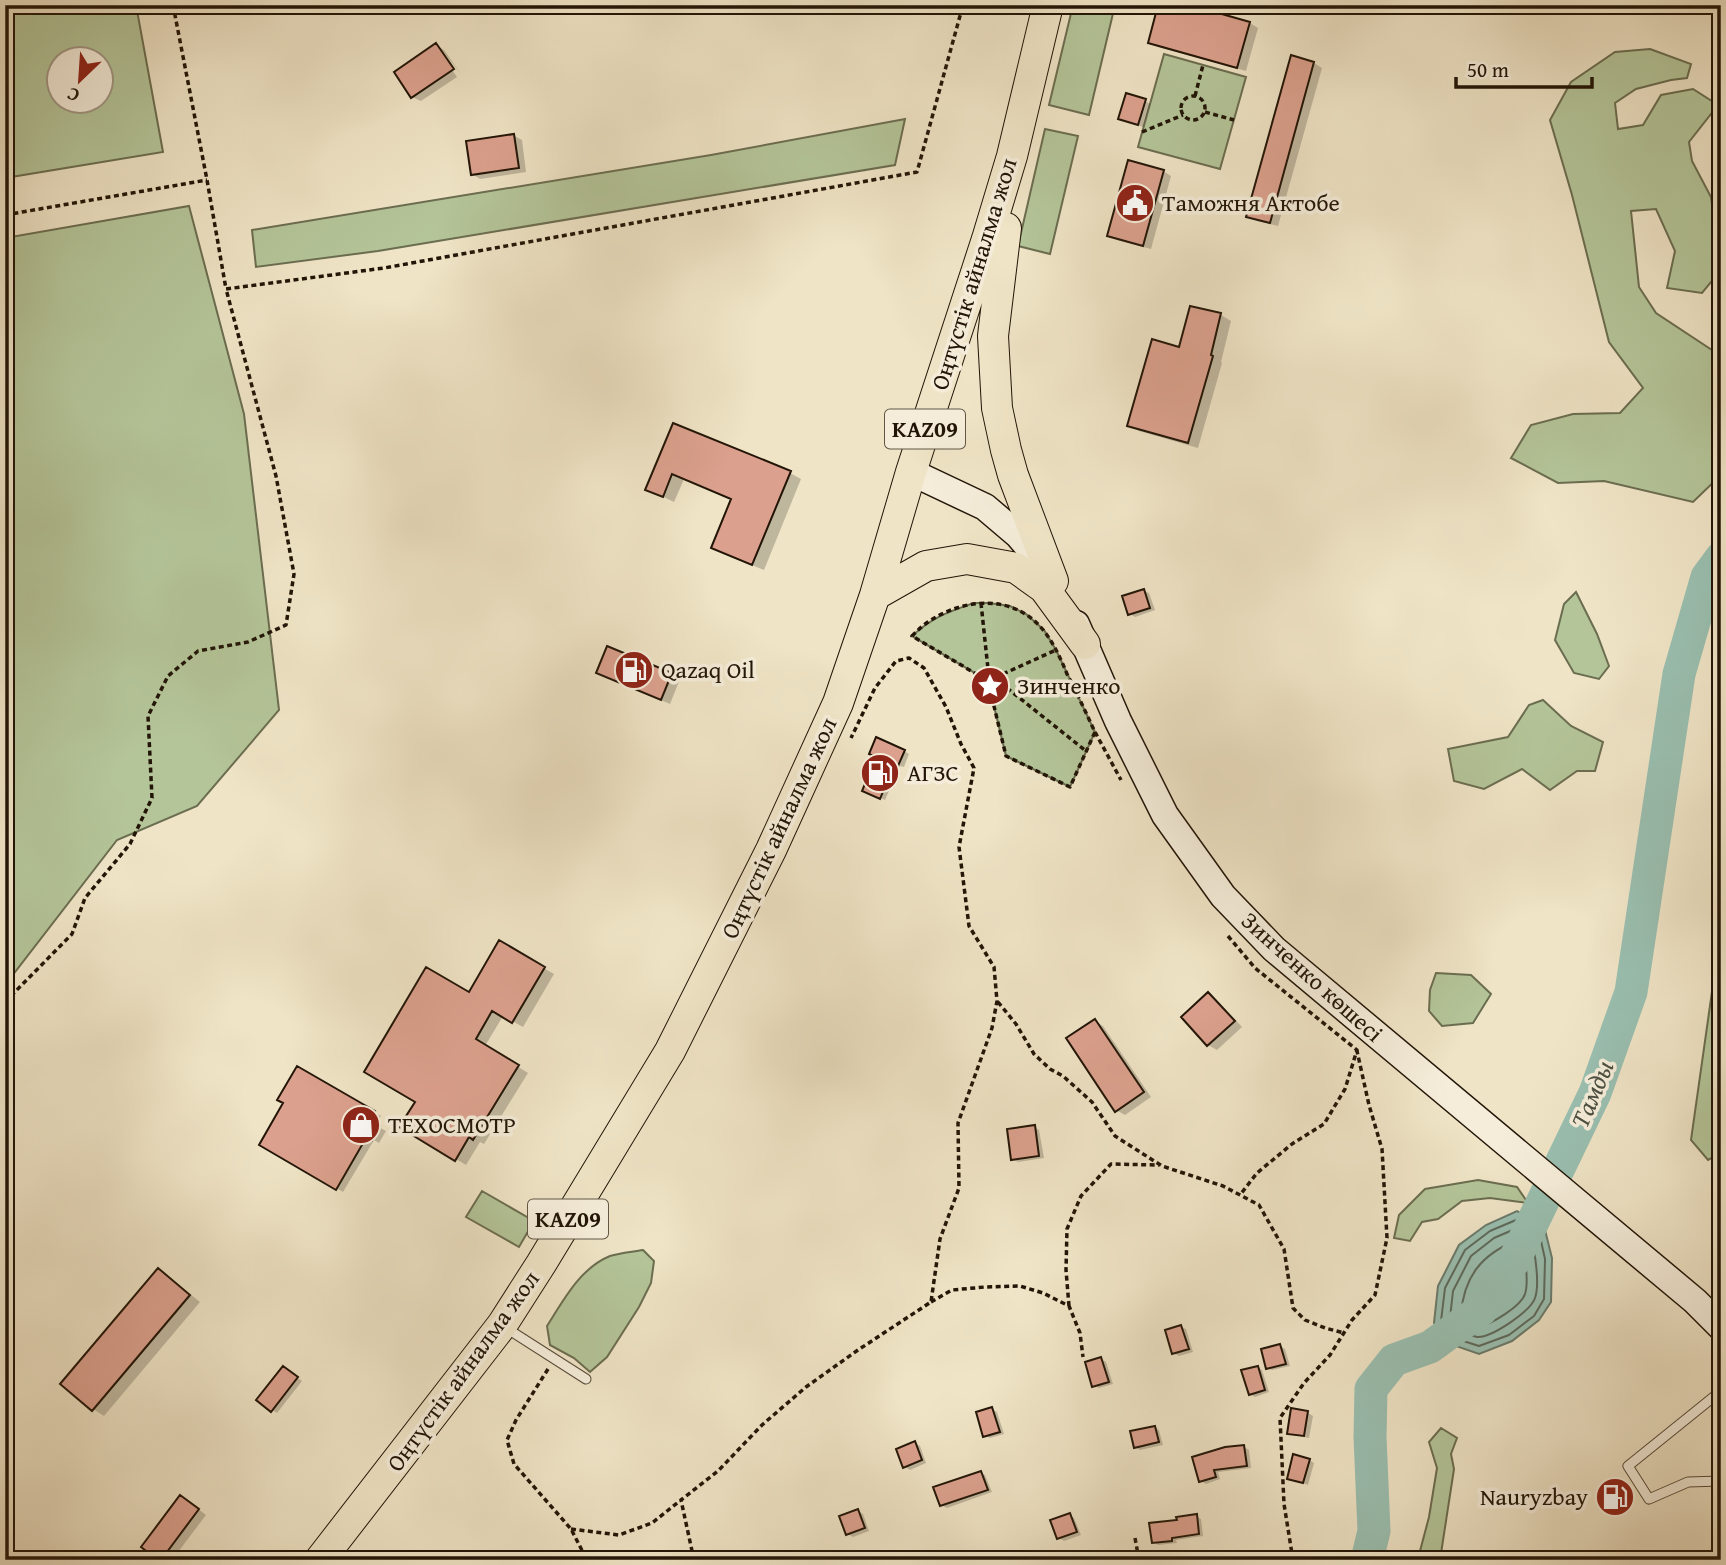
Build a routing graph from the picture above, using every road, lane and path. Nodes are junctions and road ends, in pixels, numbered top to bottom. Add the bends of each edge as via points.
1 (173, 5) edge
2 (962, 5) edge
3 (1048, 5) edge
4 (1203, 65) dead end
5 (1195, 96) junction
6 (1205, 111) junction
7 (1183, 115) junction
8 (1234, 120) dead end
9 (1142, 132) dead end
10 (1012, 156) junction
11 (207, 180) junction
12 (5, 215) edge
13 (226, 289) junction
14 (911, 472) junction
15 (1053, 581) junction
16 (874, 595) junction
17 (981, 603) junction
18 (1071, 647) junction
19 (988, 669) junction
20 (1003, 674) junction
21 (978, 675) junction
22 (1007, 688) junction
23 (993, 702) junction
24 (851, 738) dead end
25 (1086, 751) junction
26 (997, 1001) junction
27 (5, 1002) edge
28 (1364, 1040) junction
29 (1161, 1166) junction
30 (1240, 1195) junction
31 (931, 1302) junction
32 (1069, 1306) junction
33 (502, 1325) junction
34 (1721, 1327) edge
35 (1344, 1333) junction
36 (1083, 1357) dead end
37 (552, 1363) dead end
38 (586, 1379) dead end
39 (1721, 1391) edge
40 (1721, 1480) edge
41 (681, 1500) junction
42 (571, 1529) junction
43 (1135, 1538) dead end
44 (320, 1560) edge
45 (587, 1560) edge
46 (694, 1560) edge
47 (1139, 1560) edge
48 (1293, 1560) edge

1 - 11 path
2 - 13 path via 917,172 384,268
3 - 10 highway, Оңтүстік айналма жол / KAZ09
4 - 5 path
5 - 6 path via 1205,103
5 - 7 path via 1184,100
6 - 7 path via 1197,120
6 - 8 path
7 - 9 path
10 - 14 highway, Оңтүстік айналма жол / KAZ09
10 - 15 highway via 993,336 997,408 1013,475
11 - 12 path
11 - 13 path
13 - 27 path via 276,476 292,561 286,625 248,642 198,651 168,676 148,716 152,798 130,844 85,898 72,934
14 - 15 main road, Зинченко көшесі via 985,507 1018,535
14 - 16 highway, Оңтүстік айналма жол / KAZ09
15 - 18 main road, Зинченко көшесі via 1068,607
16 - 18 highway via 926,566 967,559 1016,568 1044,588
16 - 33 highway, Оңтүстік айналма жол / KAZ09 via 838,703 771,850 670,1051
17 - 18 path via 1010,606
17 - 19 path
17 - 21 path via 949,611 912,636
18 - 20 path
18 - 25 path via 1095,732
18 - 28 main road, Зинченко көшесі via 1118,721 1165,815 1223,896
19 - 20 path
19 - 21 path
20 - 22 path
21 - 23 path via 975,691
22 - 23 path
22 - 25 path
23 - 25 path via 1006,756 1070,787
24 - 26 path via 875,688 896,660 909,658 924,668 974,768 959,847 969,926 994,967
26 - 29 path via 1034,1054 1092,1102 1115,1136
26 - 31 path via 958,1123 959,1188 940,1239
28 - 30 path via 1345,1089 1324,1124 1283,1151
28 - 34 main road, Зинченко көшесі via 1500,1138
28 - 35 path via 1369,1105 1382,1149 1387,1238 1375,1295
29 - 30 path
29 - 32 path via 1111,1164 1081,1196 1067,1228
30 - 35 path via 1259,1205 1284,1249 1293,1308 1305,1320
31 - 32 path via 952,1290 1020,1286
31 - 41 path via 806,1387
32 - 36 path
33 - 38 lane
33 - 44 highway, Оңтүстік айналма жол / KAZ09
35 - 48 path via 1280,1418 1283,1504
37 - 42 path via 507,1440 514,1464
39 - 40 lane via 1628,1466 1649,1499 1688,1482
41 - 42 path via 652,1522 619,1535
41 - 46 path
42 - 45 path
43 - 47 path

